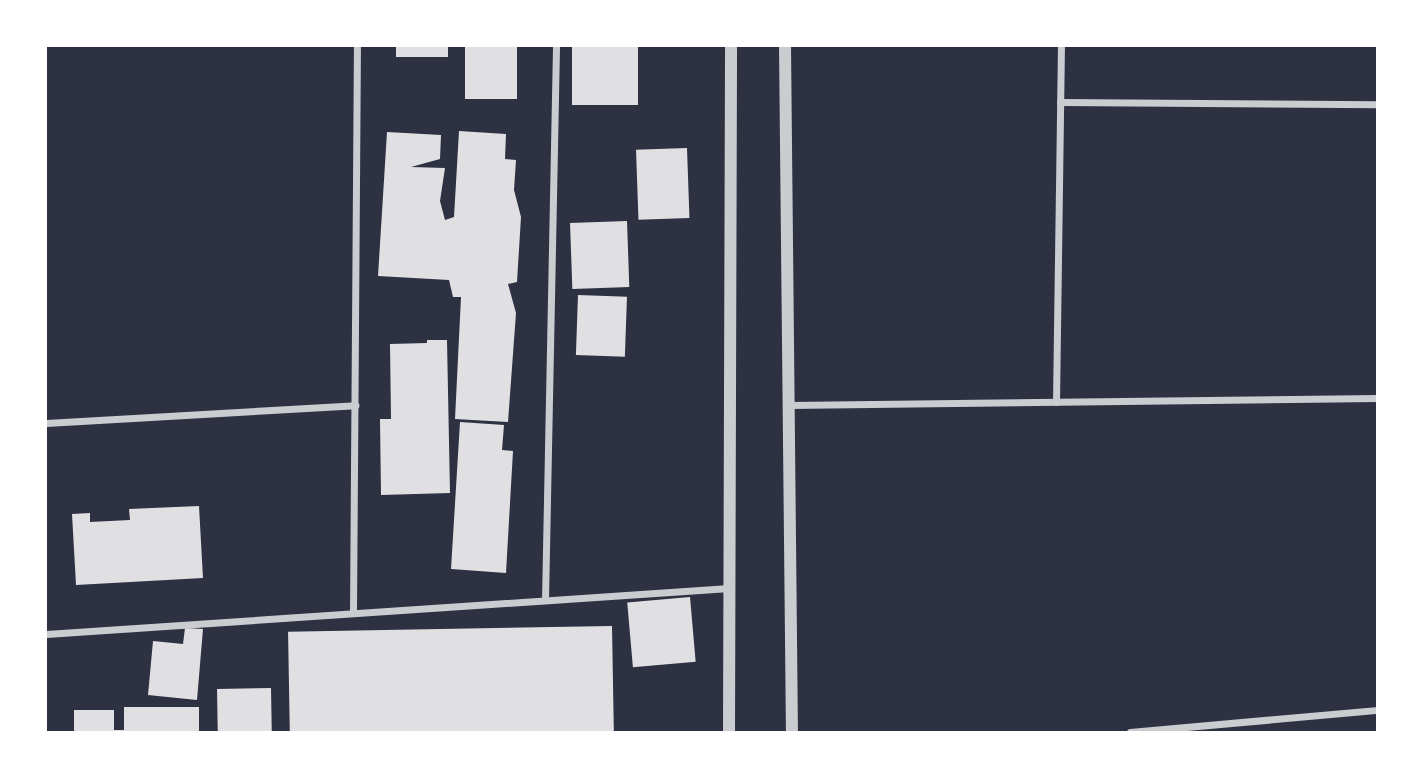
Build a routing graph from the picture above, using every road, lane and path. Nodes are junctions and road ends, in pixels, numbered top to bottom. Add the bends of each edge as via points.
1 (357, 46) edge
2 (556, 46) edge
3 (731, 46) edge
4 (785, 46) edge
5 (1060, 46) edge
6 (1060, 102) junction
7 (1377, 104) edge
8 (1377, 398) edge
9 (1056, 402) junction
10 (355, 405) junction
11 (789, 405) junction
12 (46, 423) edge
13 (729, 588) junction
14 (545, 600) junction
15 (354, 613) junction
16 (46, 634) edge
17 (1377, 710) edge
18 (729, 733) edge
19 (792, 733) edge
20 (1130, 733) edge

1 - 10 street
2 - 14 street
3 - 13 street
4 - 11 street
5 - 6 street
6 - 7 street
6 - 9 street
8 - 9 street
9 - 11 street
10 - 12 street
10 - 15 street
11 - 19 street
13 - 14 street
13 - 18 street
14 - 15 street
15 - 16 street
17 - 20 street

